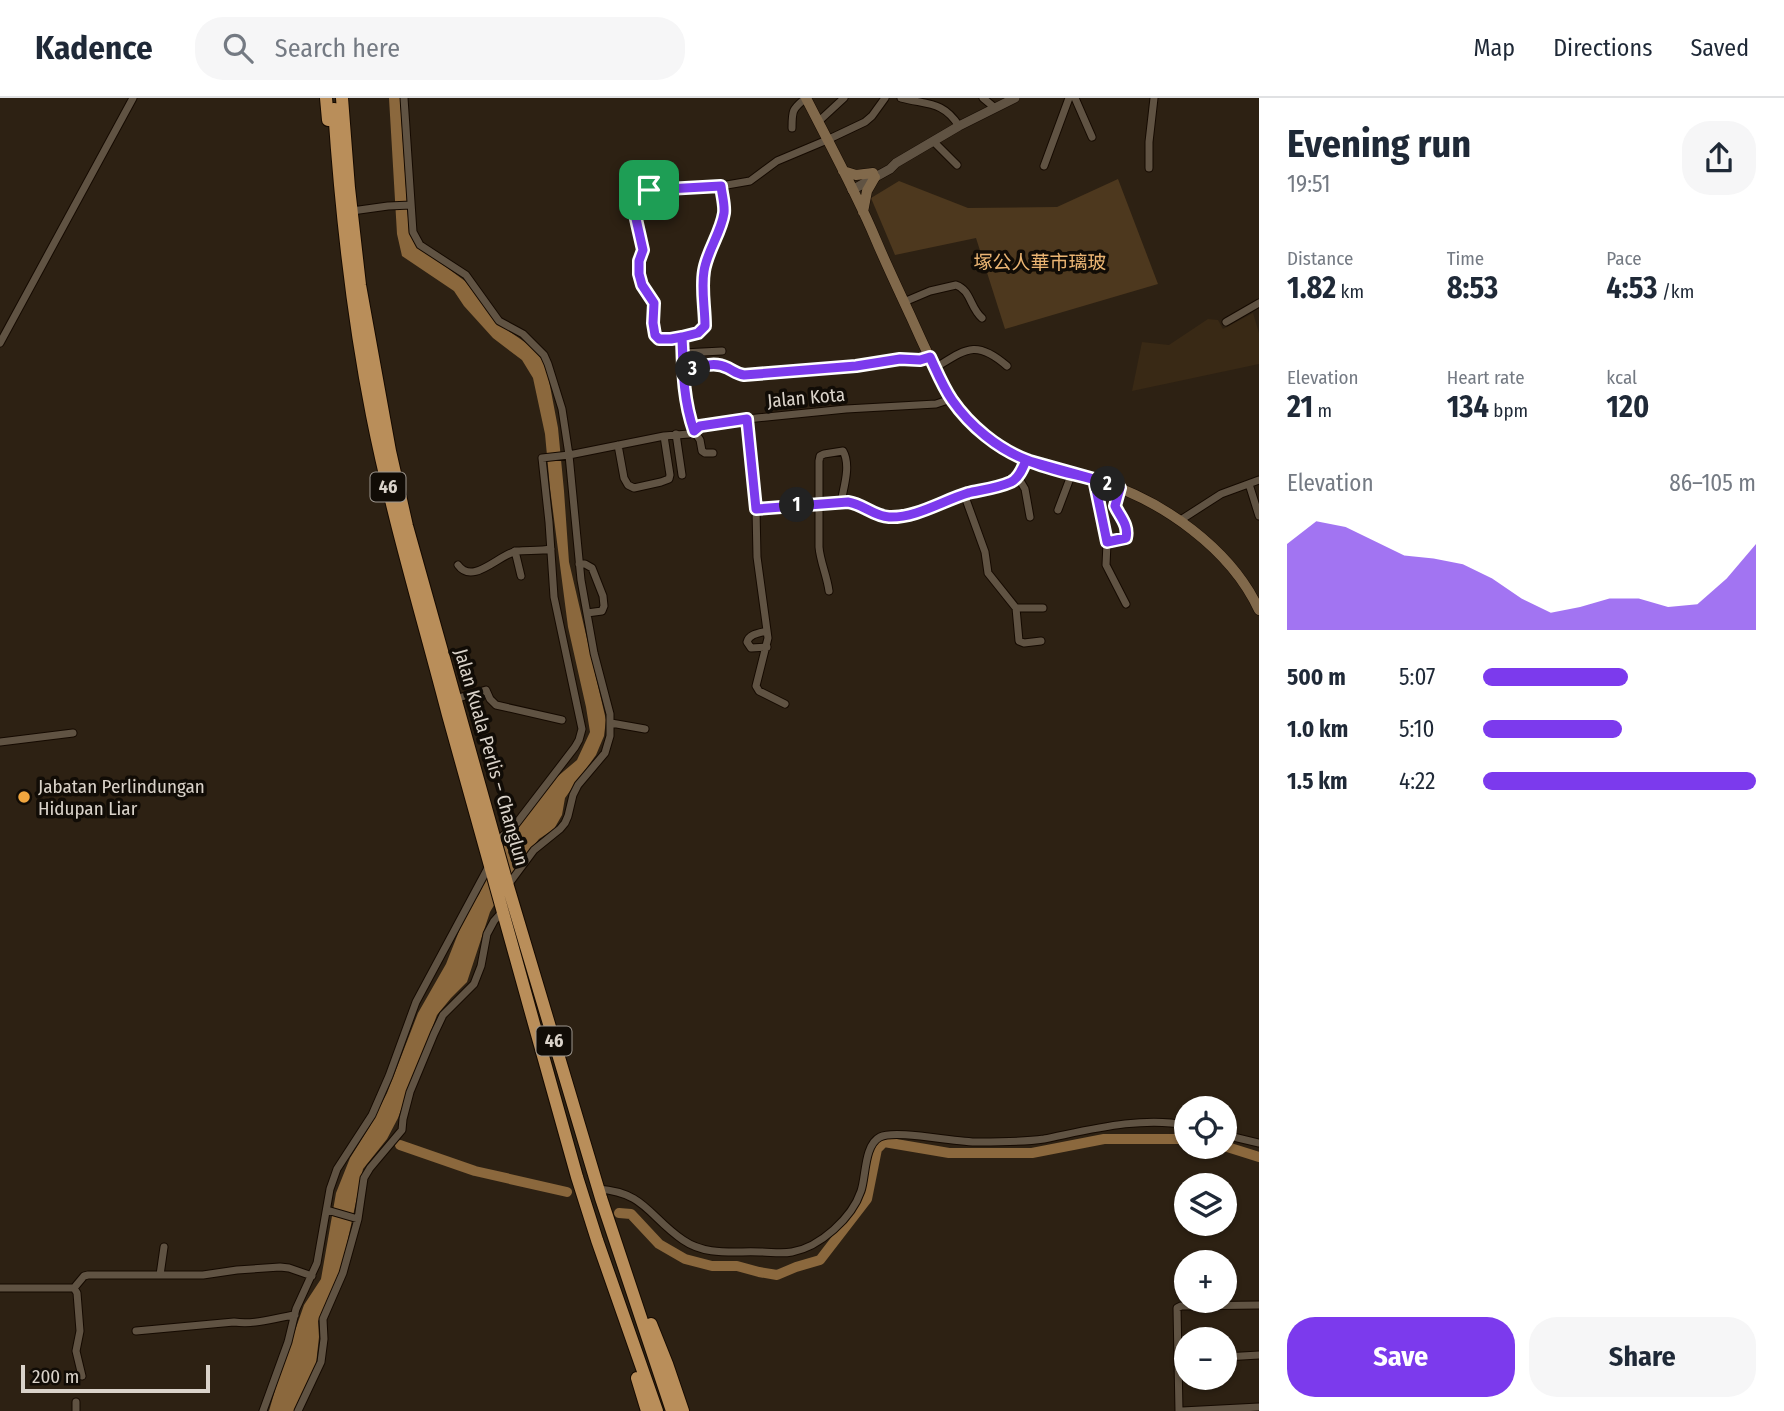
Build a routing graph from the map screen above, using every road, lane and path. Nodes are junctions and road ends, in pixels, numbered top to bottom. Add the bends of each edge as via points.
1 (133, 98) edge
2 (326, 98) edge
3 (333, 98) edge
4 (342, 98) edge
5 (404, 98) edge
6 (806, 98) edge
7 (844, 98) edge
8 (885, 98) edge
9 (901, 98) edge
10 (983, 98) edge
11 (1015, 98) edge
12 (1069, 98) edge
13 (1075, 98) edge
14 (1154, 98) edge
15 (995, 108) junction
16 (818, 122) junction
17 (959, 126) junction
18 (792, 128) dead end
19 (1092, 136) dead end
20 (827, 140) junction
21 (934, 142) junction
22 (957, 165) dead end
23 (1044, 166) dead end
24 (1149, 168) dead end
25 (843, 171) junction
26 (874, 175) junction
27 (721, 186) junction
28 (851, 188) junction
29 (339, 189) junction
30 (409, 205) junction
31 (352, 211) junction
32 (863, 212) junction
33 (904, 302) junction
34 (1259, 303) edge
35 (982, 318) dead end
36 (1226, 323) dead end
37 (682, 337) junction
38 (0, 343) edge
39 (722, 351) dead end
40 (682, 353) junction
41 (930, 357) junction
42 (1007, 366) dead end
43 (935, 368) junction
44 (684, 378) junction
45 (951, 399) junction
46 (747, 419) junction
47 (694, 431) junction
48 (676, 434) junction
49 (664, 436) junction
50 (618, 444) junction
51 (713, 453) dead end
52 (566, 455) junction
53 (1026, 460) junction
54 (1072, 473) junction
55 (682, 475) dead end
56 (1018, 477) junction
57 (1094, 479) junction
58 (1259, 480) edge
59 (1249, 484) junction
60 (1120, 488) junction
61 (964, 494) junction
62 (841, 502) junction
63 (819, 504) junction
64 (756, 509) junction
65 (1058, 510) dead end
66 (1259, 516) edge
67 (1030, 517) dead end
68 (1179, 521) junction
69 (1107, 542) junction
70 (551, 549) junction
71 (515, 551) junction
72 (579, 564) junction
73 (458, 565) dead end
74 (521, 576) dead end
75 (829, 591) dead end
76 (1126, 604) dead end
77 (1016, 608) junction
78 (1043, 608) dead end
79 (1259, 610) edge
80 (587, 613) junction
81 (767, 631) junction
82 (1041, 641) dead end
83 (767, 647) junction
84 (455, 699) junction
85 (785, 704) dead end
86 (562, 720) dead end
87 (611, 723) junction
88 (645, 729) dead end
89 (74, 733) dead end
90 (0, 742) edge
91 (497, 845) junction
92 (490, 867) junction
93 (508, 884) junction
94 (502, 910) junction
95 (1174, 1123) edge
96 (1237, 1138) edge
97 (1259, 1143) edge
98 (603, 1204) junction
99 (330, 1210) junction
100 (356, 1218) junction
101 (599, 1246) junction
102 (164, 1247) dead end
103 (160, 1275) junction
104 (312, 1276) junction
105 (0, 1288) edge
106 (74, 1288) junction
107 (1259, 1305) edge
108 (295, 1315) junction
109 (1177, 1327) edge
110 (136, 1331) dead end
111 (1259, 1355) edge
112 (1237, 1356) edge
113 (82, 1376) dead end
114 (1180, 1390) edge
115 (76, 1402) dead end
116 (1259, 1408) edge
117 (76, 1411) edge
118 (263, 1411) edge
119 (298, 1411) edge
120 (646, 1411) edge
121 (657, 1411) edge
122 (672, 1411) edge
123 (683, 1411) edge
124 (1181, 1411) edge

1 - 38 street
2 - 29 highway
3 - 29 highway, Jalan Kuala Perlis – Changlun / 46
4 - 31 highway, Jalan Kuala Perlis – Changlun / 46
5 - 30 street
6 - 16 main road
6 - 18 street via 793,111
7 - 16 street
8 - 20 street via 872,116
9 - 17 street via 943,108
10 - 15 street
11 - 15 street
12 - 23 street
13 - 19 street
14 - 24 street
15 - 17 street
16 - 20 main road
17 - 21 street
20 - 25 main road
20 - 27 street via 776,161 750,181
21 - 22 street
21 - 26 street
25 - 26 main road
25 - 28 main road
26 - 28 street
26 - 32 main road
27 - 37 street via 723,217 704,269 705,326
27 - 37 street via 649,190 641,193 635,204 643,250 639,274 654,303 655,335 659,339
28 - 32 main road
29 - 92 highway, Jalan Kuala Perlis – Changlun / 46 via 349,276 382,462
30 - 31 street
30 - 52 street via 420,245 466,275 499,321 523,334 544,355 562,409
31 - 84 highway, Jalan Kuala Perlis – Changlun / 46 via 360,285 390,451
32 - 33 main road
33 - 35 street via 956,285 964,289
33 - 41 main road
34 - 36 street
37 - 40 street
39 - 40 street
40 - 44 street
41 - 43 main road
41 - 44 street via 744,375 727,367 699,366
42 - 43 street via 981,349 960,353
43 - 45 main road
44 - 47 street
45 - 46 street, Jalan Kota via 929,405
45 - 53 main road via 982,432
46 - 47 street, Jalan Kota via 700,426
46 - 64 street
47 - 48 street, Jalan Kota
47 - 51 street via 702,451
48 - 49 street, Jalan Kota
48 - 55 street
49 - 50 street, Jalan Kota
49 - 50 street via 669,479 635,488 624,478
50 - 52 street, Jalan Kota
52 - 70 street, Jalan Kota via 543,458
52 - 72 street
53 - 54 main road
53 - 56 street
54 - 57 main road
54 - 65 street
56 - 61 street
56 - 67 street
57 - 60 main road
57 - 69 street
58 - 59 street
59 - 66 street
59 - 68 street via 1221,494
60 - 68 main road
60 - 69 street via 1115,506 1125,521 1127,536
61 - 62 street via 898,517 876,515 855,503
61 - 77 street via 988,573
62 - 63 street
62 - 63 street via 847,471 843,451 820,456
63 - 64 street
63 - 75 street via 820,555
64 - 81 street via 757,567
68 - 79 main road via 1236,573
69 - 76 street via 1105,565
70 - 71 street
70 - 91 street via 556,613 582,729 575,747
71 - 73 street via 475,572 466,573
71 - 74 street
72 - 80 street
72 - 80 street via 592,568 604,606 602,611
77 - 78 street
77 - 82 street via 1019,640
80 - 87 street
81 - 83 street
81 - 83 street via 753,635 747,645
83 - 85 street via 756,686
84 - 86 street via 486,690 496,705
84 - 91 highway, Jalan Kuala Perlis – Changlun / 46
87 - 88 street
87 - 93 street via 604,753 578,785 565,823 534,850
89 - 90 street
91 - 93 highway, Jalan Kuala Perlis – Changlun / 46
92 - 94 highway, Jalan Kuala Perlis – Changlun / 46
92 - 99 street via 416,1002 372,1115 337,1169 330,1189
93 - 98 highway, Jalan Kuala Perlis – Changlun / 46
94 - 100 street via 487,934 474,984 443,1015 434,1034 410,1092 402,1130 364,1178
94 - 101 highway, Jalan Kuala Perlis – Changlun / 46
95 - 98 street via 1110,1126 1024,1141 880,1137 869,1152 853,1207 820,1241 793,1252 705,1250 683,1240 631,1196 614,1190
96 - 97 street
98 - 122 highway, Jalan Kuala Perlis – Changlun / 46
98 - 123 highway
99 - 100 street
99 - 104 street
100 - 119 street via 344,1273 323,1319 321,1362
101 - 120 highway
101 - 121 highway, Jalan Kuala Perlis – Changlun / 46
102 - 103 street
103 - 104 street via 280,1267
103 - 106 street via 88,1275
104 - 108 street
105 - 106 street
106 - 113 street via 80,1331 76,1351
107 - 109 street via 1179,1307
108 - 110 street via 251,1324
108 - 118 street
111 - 112 street
114 - 124 street
115 - 117 street
116 - 124 street

